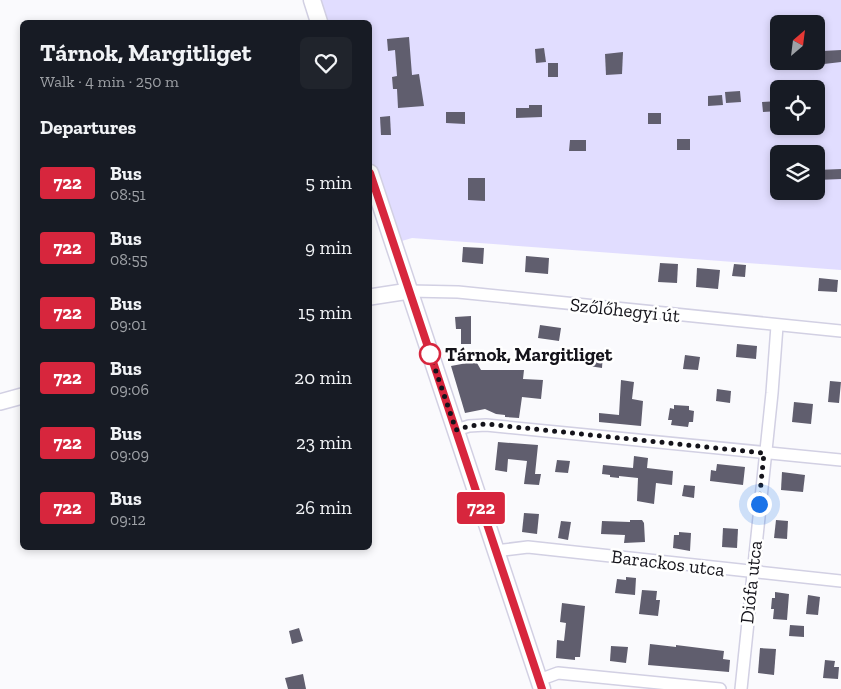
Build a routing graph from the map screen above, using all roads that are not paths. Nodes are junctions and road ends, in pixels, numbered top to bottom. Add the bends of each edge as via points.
1 (312, 0) edge
2 (319, 20) edge
3 (372, 179) edge
4 (409, 291) junction
5 (372, 297) edge
6 (776, 326) junction
7 (841, 331) edge
8 (20, 397) edge
9 (0, 402) edge
10 (456, 430) junction
11 (764, 453) junction
12 (841, 460) edge
13 (495, 551) junction
14 (752, 573) junction
15 (841, 581) edge
16 (540, 684) edge
17 (720, 689) edge
18 (741, 689) edge

1 - 2 main road
3 - 4 main road
4 - 5 street
4 - 6 street, Szőlőhegyi út via 458,292
4 - 10 main road
6 - 7 street, Szőlőhegyi út
6 - 11 street, Diófa utca
8 - 9 street
10 - 11 street via 486,424
10 - 13 main road
11 - 12 street
11 - 14 street, Diófa utca
13 - 14 street, Barackos utca via 528,548
13 - 16 main road
14 - 15 street, Barackos utca
14 - 18 street, Diófa utca
16 - 17 street via 558,673

